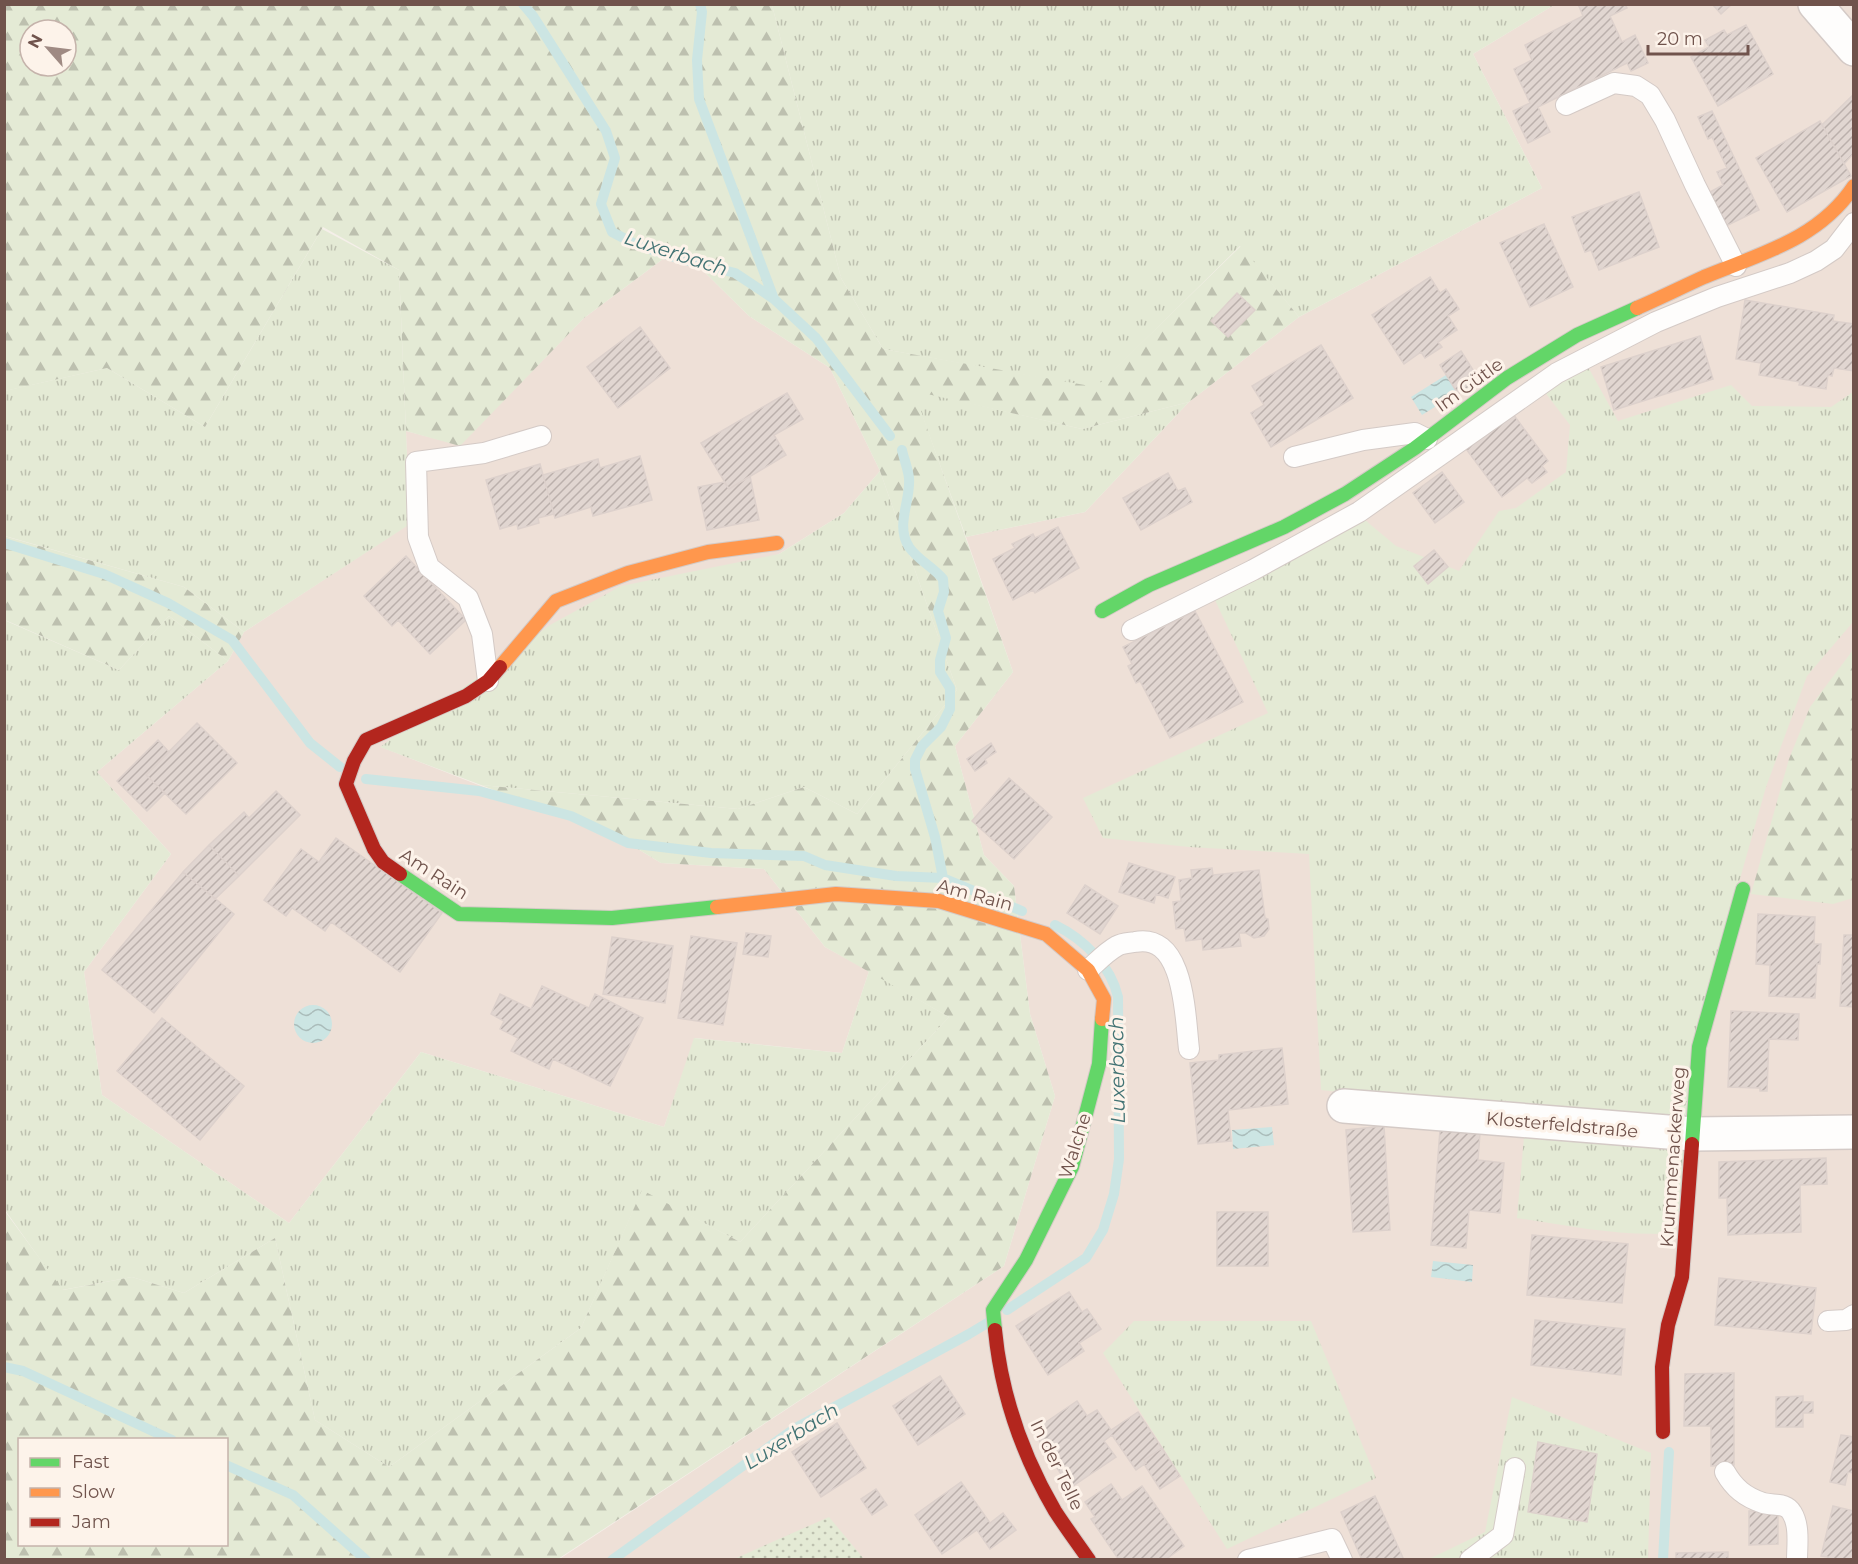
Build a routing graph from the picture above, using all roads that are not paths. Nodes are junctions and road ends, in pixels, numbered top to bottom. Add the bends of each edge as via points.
1 (1815, 4) edge
2 (1854, 49) edge
3 (1566, 105) dead end
4 (1854, 186) edge
5 (1854, 223) edge
6 (1736, 266) junction
7 (541, 436) dead end
8 (1426, 439) junction
9 (1293, 457) dead end
10 (777, 543) dead end
11 (1102, 611) dead end
12 (1132, 630) dead end
13 (488, 681) junction
14 (1743, 889) dead end
15 (1088, 970) junction
16 (1189, 1049) dead end
17 (1344, 1106) dead end
18 (1854, 1132) edge
19 (1693, 1134) junction
20 (993, 1310) joint
21 (1854, 1315) edge
22 (1828, 1321) dead end
23 (1663, 1432) dead end
24 (1515, 1468) dead end
25 (1725, 1472) dead end
26 (1089, 1560) edge
27 (1248, 1560) edge
28 (1342, 1560) edge
29 (1470, 1560) edge
30 (1797, 1560) edge

1 - 2 street
3 - 6 lane via 1614,83 1636,86 1650,95
4 - 6 street, Im Gütle via 1812,230
5 - 12 lane via 1834,249 1816,261 1656,322 1557,373 1359,512
6 - 8 street, Im Gütle via 1577,335 1507,378
7 - 13 lane via 484,453 416,462 418,537 429,567 468,598 482,634
8 - 9 lane via 1414,433 1363,440
8 - 11 street, Im Gütle via 1345,494 1284,527 1149,585
10 - 13 street, Am Rain via 708,552 628,573 556,601
13 - 15 street, Am Rain via 466,696 366,740 346,784 383,862 459,914 612,918 836,894 939,901 1046,934
14 - 19 street, Krummenackerweg via 1699,1047
15 - 16 lane via 1119,945 1143,940 1160,946 1174,963 1182,991
15 - 20 street, Walche via 1104,999 1099,1064 1080,1136 1053,1209
17 - 19 street, Klosterfeldstraße
18 - 19 street, Klosterfeldstraße
19 - 23 street, Krummenackerweg via 1682,1277 1668,1325 1662,1367
20 - 26 street, In der Telle via 1005,1392 1024,1448 1056,1510
21 - 22 lane via 1846,1320
24 - 29 lane via 1503,1535
25 - 30 lane via 1733,1487 1749,1497 1765,1504 1783,1505 1792,1513
27 - 28 lane via 1332,1539

